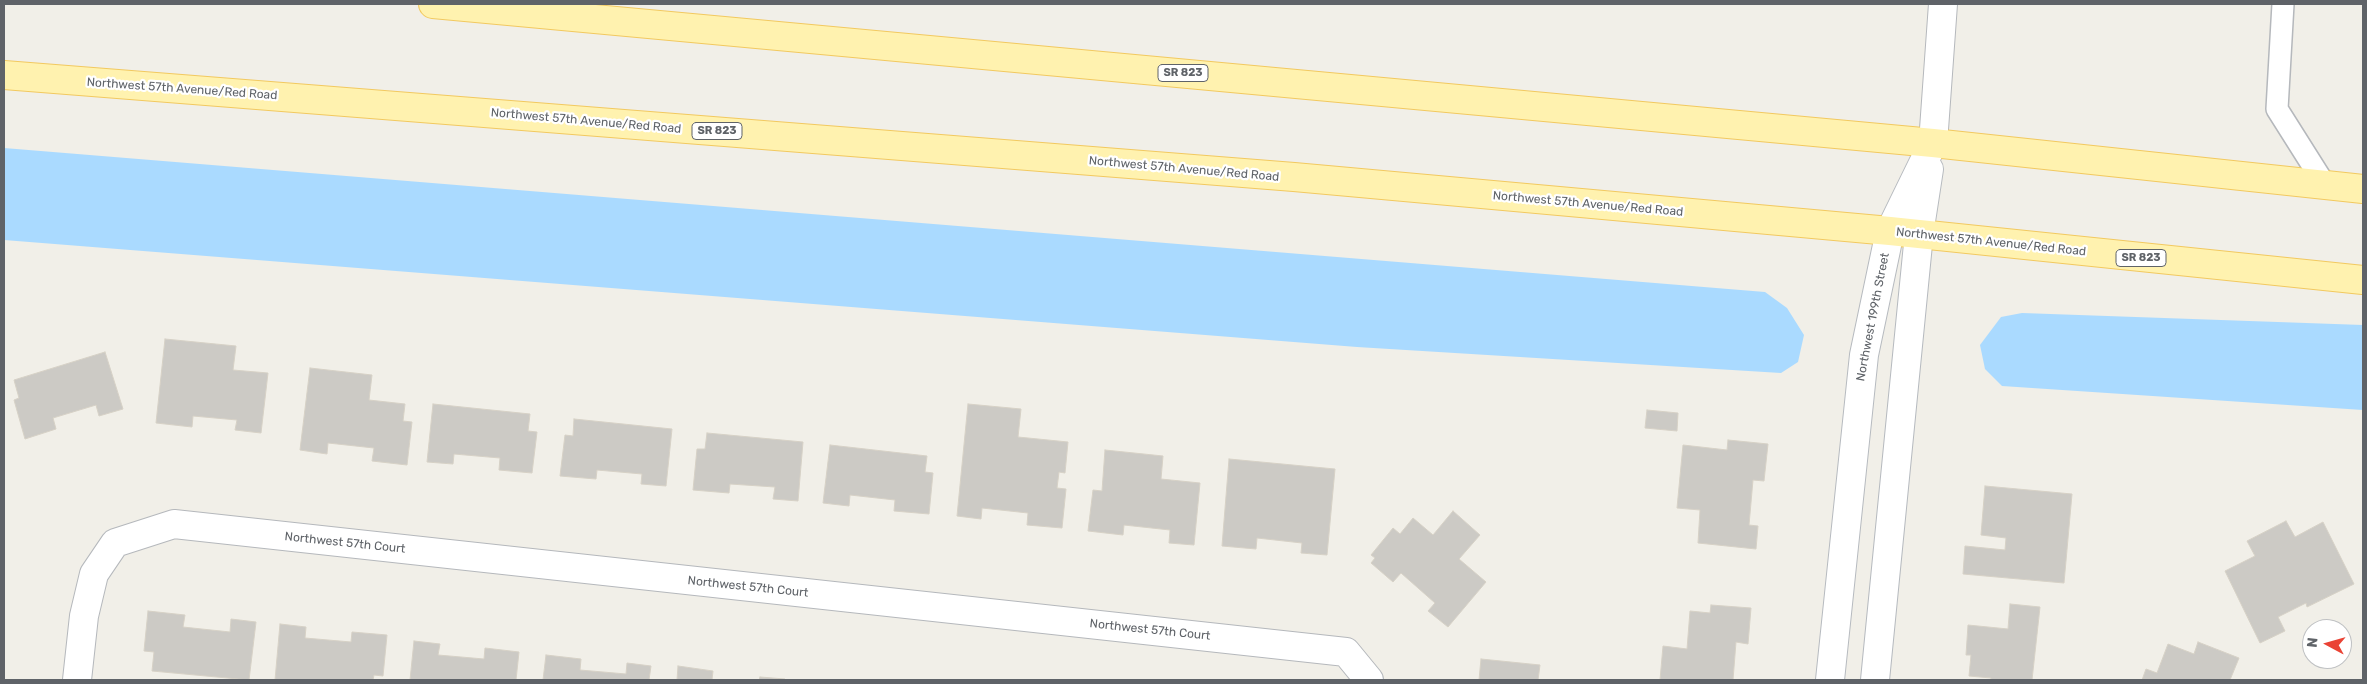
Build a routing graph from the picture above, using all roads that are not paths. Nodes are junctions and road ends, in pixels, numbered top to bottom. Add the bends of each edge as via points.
1 (433, 4) edge
2 (1943, 4) edge
3 (2279, 4) edge
4 (4, 75) edge
5 (1932, 143) junction
6 (2325, 185) junction
7 (2363, 189) edge
8 (1890, 231) junction
9 (1919, 234) junction
10 (2363, 280) edge
11 (77, 680) edge
12 (1369, 680) edge
13 (1830, 680) edge
14 (1875, 680) edge

1 - 5 main road, SR 823
2 - 5 street
3 - 6 lane via 2277,109
4 - 8 main road, Northwest 57th Avenue/Red Road / SR 823 via 1284,177
5 - 6 main road, SR 823
5 - 8 street, Northwest 199th Street
5 - 9 street
6 - 7 main road, SR 823
8 - 9 main road, Northwest 57th Avenue/Red Road / SR 823
8 - 13 street, Northwest 199th Street via 1864,355
9 - 10 main road, Northwest 57th Avenue/Red Road / SR 823
9 - 14 street
11 - 12 street, Northwest 57th Court via 84,616 94,574 115,543 174,524 1336,650 1346,652

